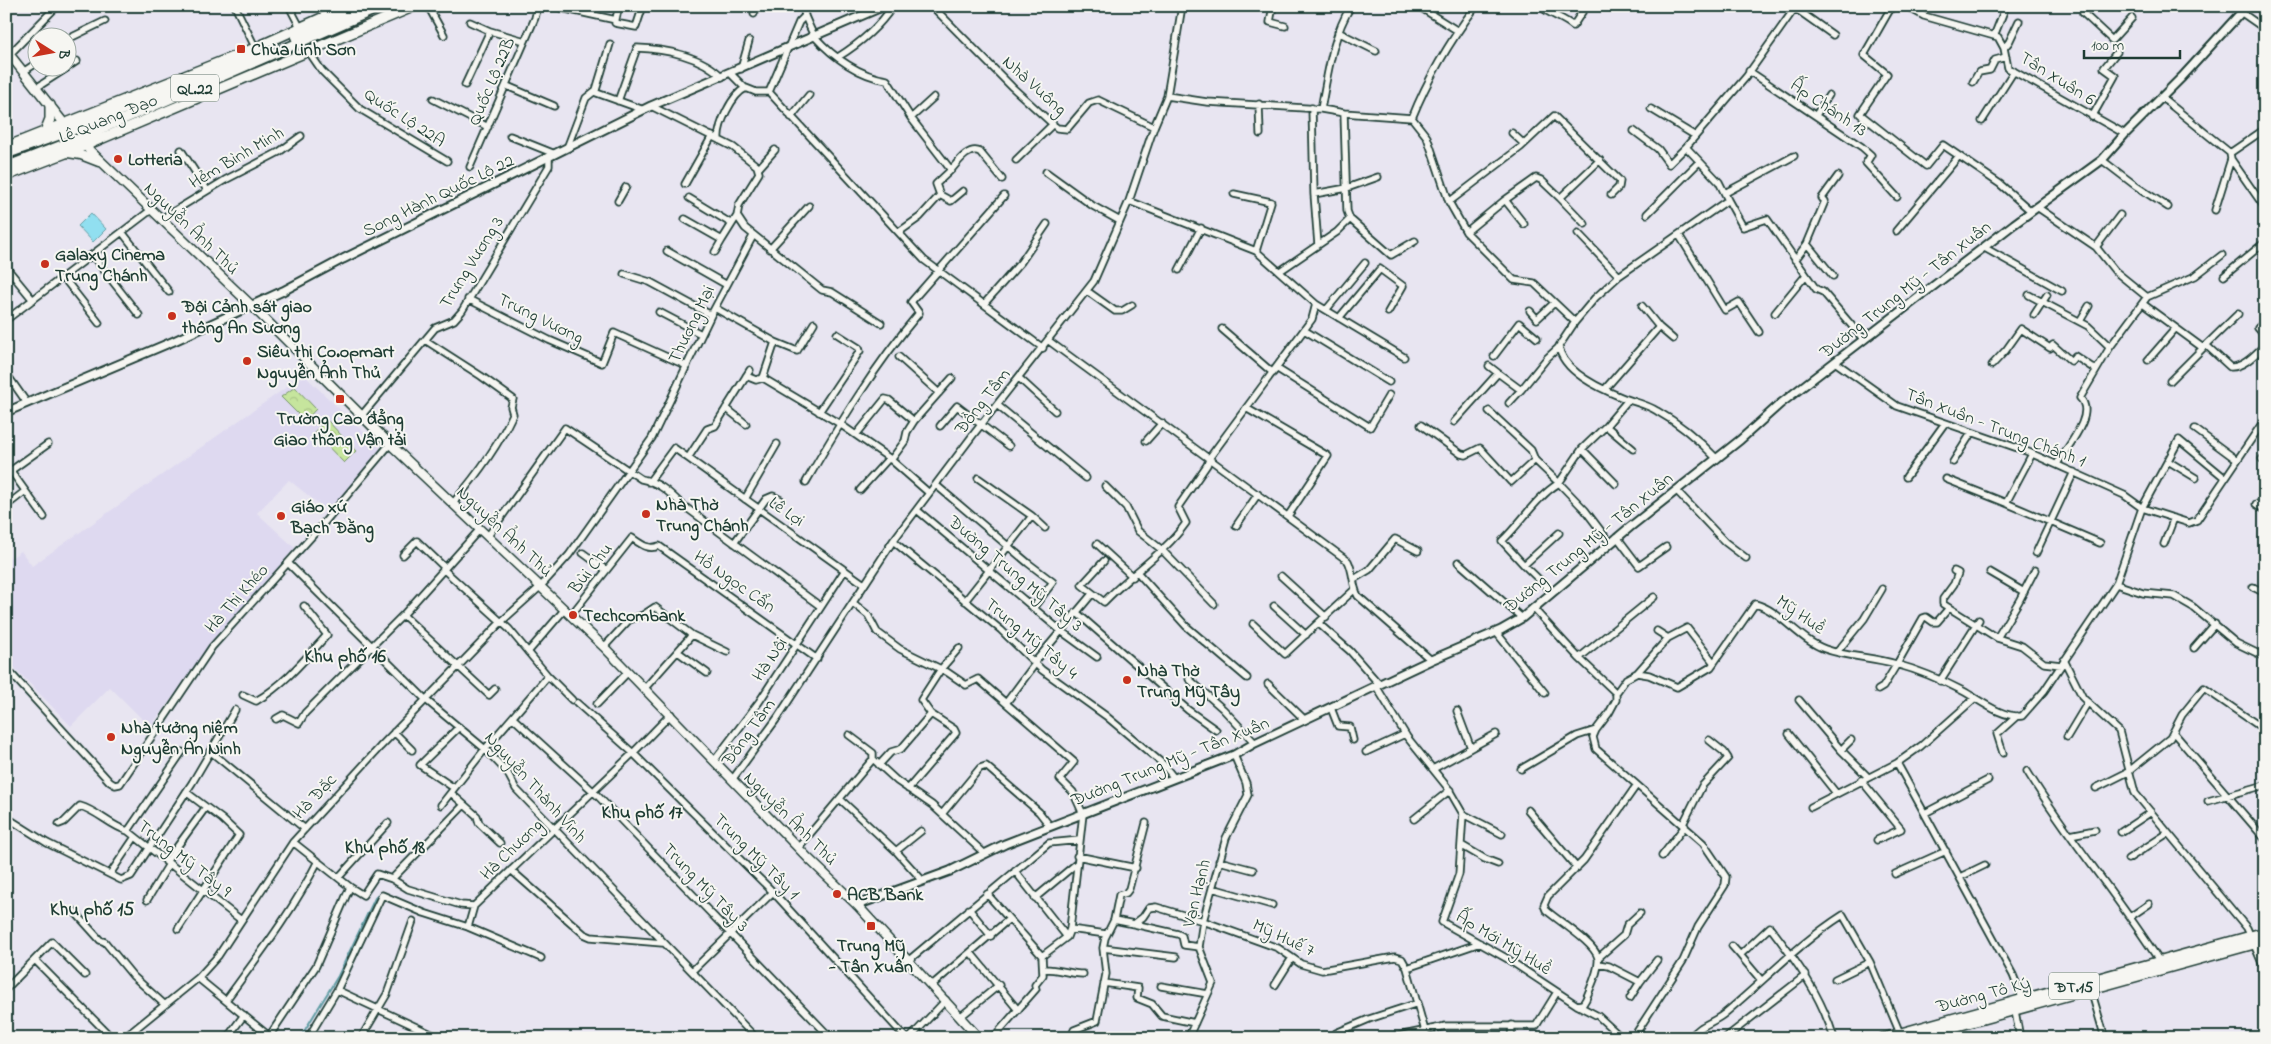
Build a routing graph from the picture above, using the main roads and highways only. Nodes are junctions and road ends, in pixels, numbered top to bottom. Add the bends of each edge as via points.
1 (367, 6) edge
2 (383, 6) edge
3 (416, 6) edge
4 (343, 7) edge
5 (257, 51) junction
6 (8, 52) edge
7 (50, 106) junction
8 (64, 123) junction
9 (70, 131) junction
10 (45, 132) junction
11 (40, 140) junction
12 (81, 143) junction
13 (6, 147) edge
14 (46, 151) junction
15 (65, 153) junction
16 (6, 154) edge
17 (104, 164) junction
18 (6, 167) edge
19 (6, 176) edge
20 (2265, 932) edge
21 (2252, 940) junction
22 (2265, 941) edge
23 (1901, 1036) edge
24 (979, 1038) edge
25 (1883, 1038) edge
26 (1914, 1038) edge

1 - 5 main road, Lê Quang Đạo / QL.22
2 - 12 main road, Lê Quang Đạo / QL.22
3 - 12 main road, Lê Quang Đạo / QL.22
4 - 5 main road, Lê Quang Đạo / QL.22
5 - 8 main road, Lê Quang Đạo / QL.22
5 - 9 main road, Lê Quang Đạo / QL.22
6 - 7 main road, Nguyễn Ảnh Thủ
7 - 8 main road, Nguyễn Ảnh Thủ
7 - 10 main road
8 - 9 main road, Nguyễn Ảnh Thủ
8 - 10 main road, Lê Quang Đạo / QL.22
9 - 11 main road, Lê Quang Đạo / QL.22
9 - 12 main road, Nguyễn Ảnh Thủ
10 - 11 main road
10 - 13 main road, Lê Quang Đạo / QL.22
11 - 16 main road, Lê Quang Đạo / QL.22
12 - 14 main road, Lê Quang Đạo / QL.22
12 - 15 main road, Lê Quang Đạo / QL.22
12 - 17 main road, Nguyễn Ảnh Thủ
14 - 15 main road
14 - 18 main road, Lê Quang Đạo / QL.22
15 - 17 main road
15 - 19 main road, Lê Quang Đạo / QL.22
17 - 24 main road, Nguyễn Ảnh Thủ via 390,444 604,647 857,905
20 - 21 main road, Đường Tô Ký / ĐT.15
21 - 22 main road, Đường Tô Ký / ĐT.15
21 - 23 main road, Đường Tô Ký / ĐT.15 via 2160,962
21 - 26 main road, Đường Tô Ký / ĐT.15 via 2091,990
23 - 25 main road, Đường Tô Ký / ĐT.15

